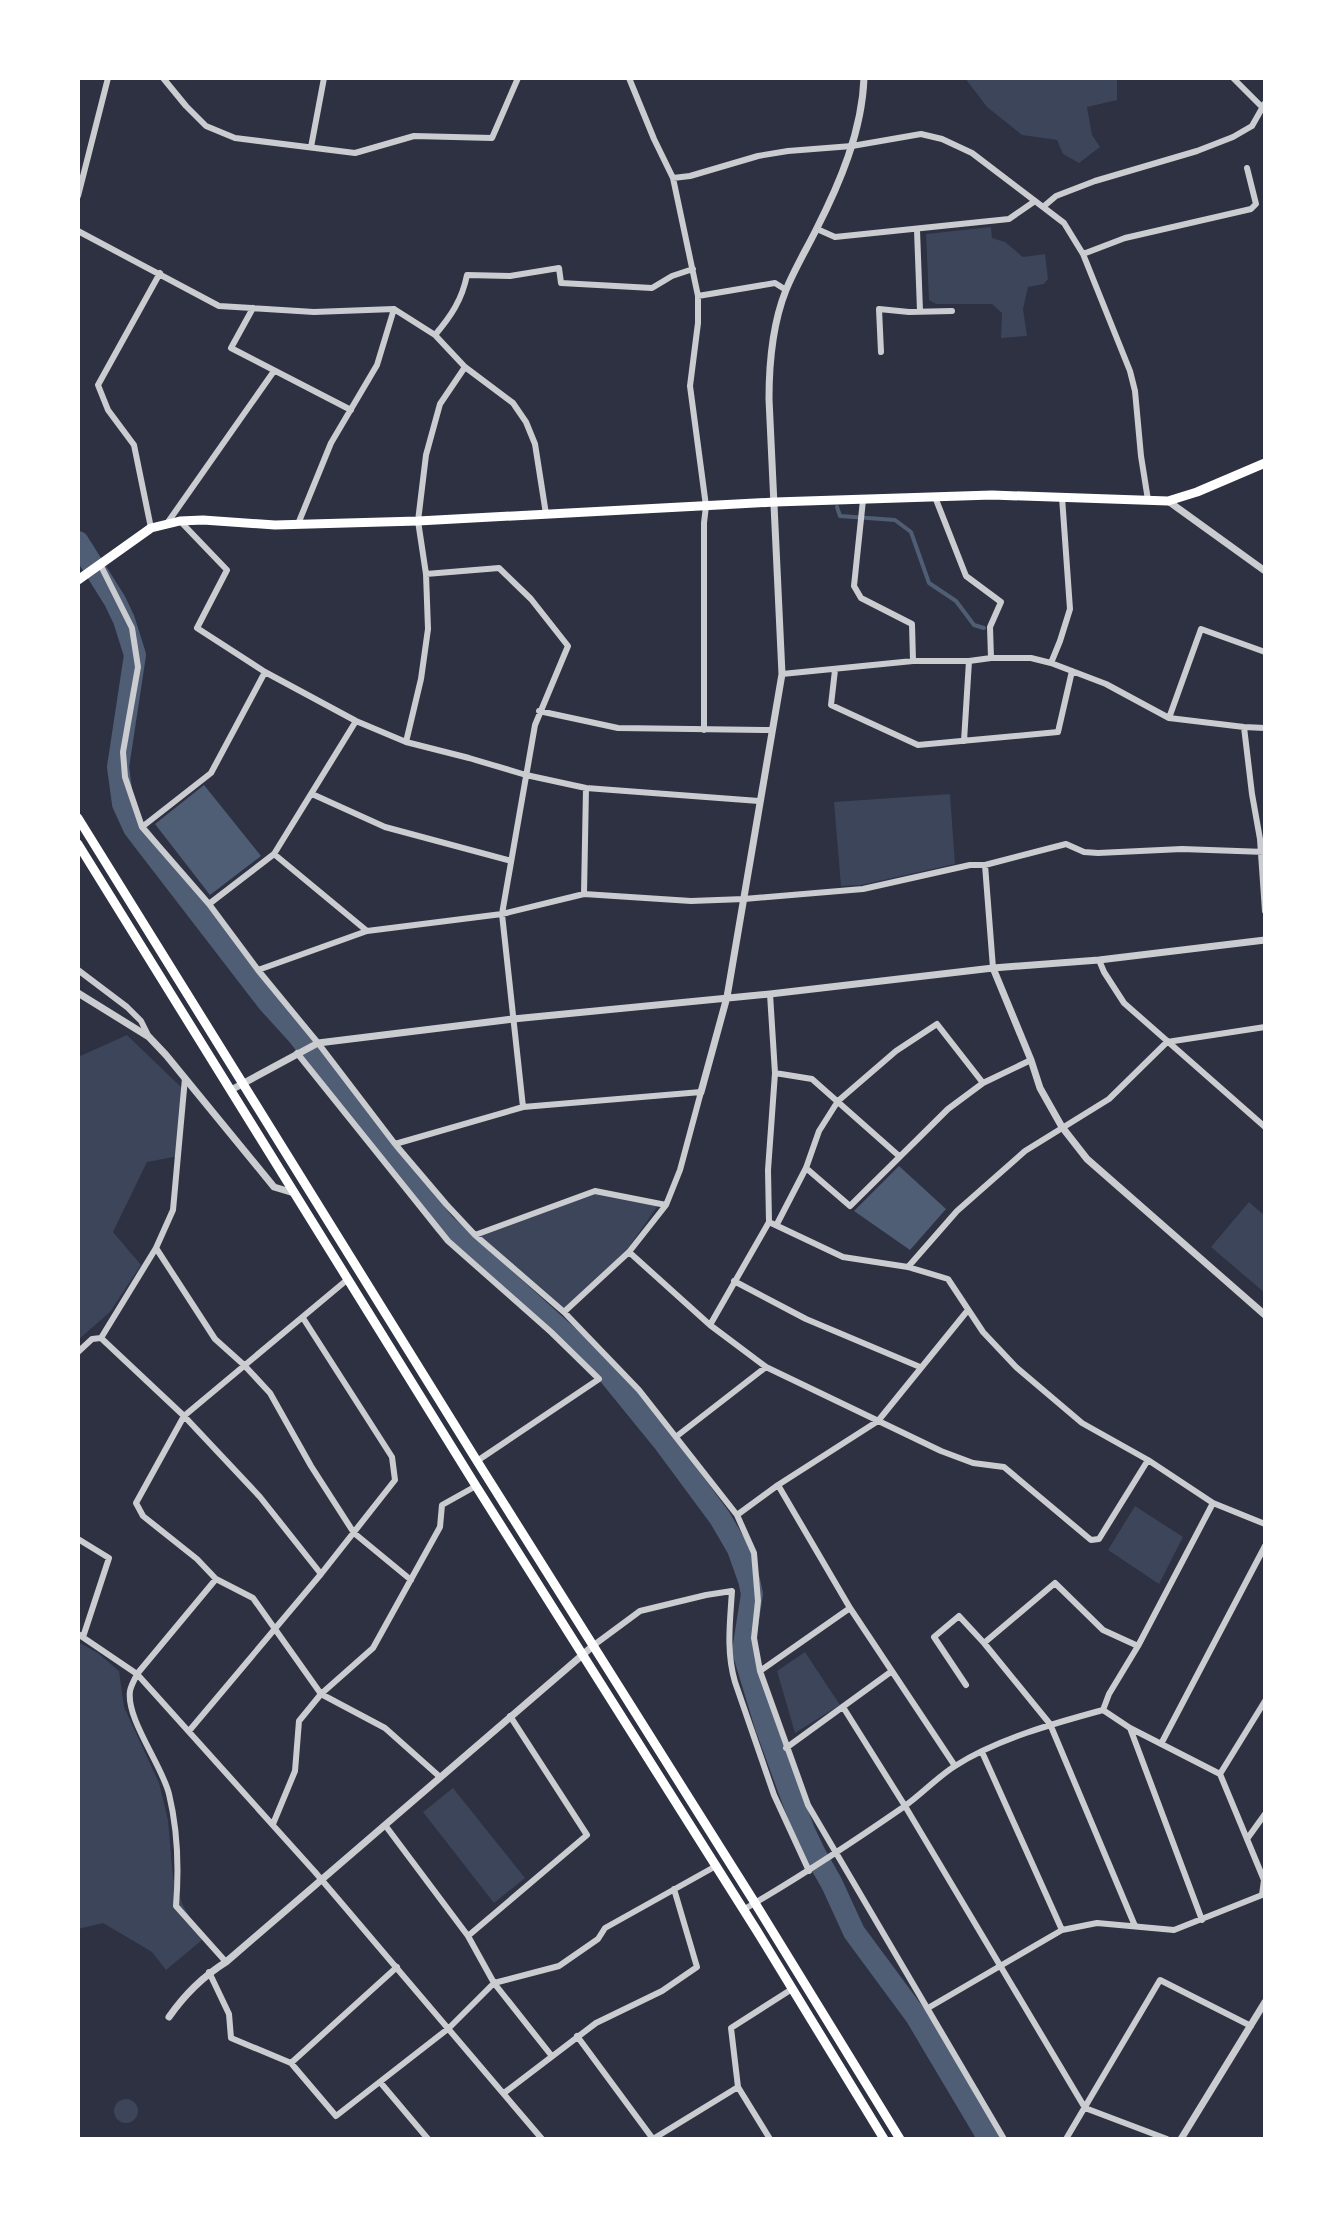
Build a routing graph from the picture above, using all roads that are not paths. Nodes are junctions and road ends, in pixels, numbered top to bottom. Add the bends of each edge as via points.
1 (108, 78) edge
2 (163, 78) edge
3 (324, 78) edge
4 (518, 78) edge
5 (629, 78) edge
6 (864, 78) edge
7 (1233, 78) edge
8 (1263, 105) edge
9 (852, 146) junction
10 (311, 147) junction
11 (1247, 168) dead end
12 (673, 178) junction
13 (78, 196) edge
14 (1035, 201) junction
15 (1043, 207) junction
16 (817, 229) junction
17 (917, 230) junction
18 (78, 231) edge
19 (1083, 254) junction
20 (693, 269) junction
21 (160, 273) junction
22 (786, 290) junction
23 (698, 296) junction
24 (253, 308) junction
25 (394, 309) junction
26 (920, 311) junction
27 (952, 311) dead end
28 (435, 335) junction
29 (881, 352) dead end
30 (465, 367) junction
31 (274, 371) junction
32 (351, 410) junction
33 (1265, 463) edge
34 (935, 497) junction
35 (1062, 497) junction
36 (863, 500) junction
37 (1148, 500) junction
38 (1168, 501) junction
39 (775, 502) junction
40 (706, 506) junction
41 (546, 514) junction
42 (180, 521) junction
43 (418, 521) junction
44 (168, 522) junction
45 (298, 524) junction
46 (151, 528) junction
47 (1265, 571) edge
48 (87, 572) edge
49 (426, 574) junction
50 (1265, 651) edge
51 (991, 658) junction
52 (913, 661) junction
53 (969, 661) junction
54 (1051, 663) junction
55 (835, 670) junction
56 (1072, 671) junction
57 (265, 672) junction
58 (782, 674) junction
59 (539, 711) junction
60 (1169, 718) junction
61 (356, 721) junction
62 (1244, 727) junction
63 (1265, 728) edge
64 (704, 730) junction
65 (771, 730) junction
66 (964, 741) junction
67 (406, 742) junction
68 (526, 775) junction
69 (586, 788) junction
70 (312, 794) junction
71 (759, 801) junction
72 (78, 818) edge
73 (142, 827) junction
74 (78, 844) edge
75 (1262, 851) edge
76 (274, 854) junction
77 (511, 861) junction
78 (985, 865) junction
79 (584, 894) junction
80 (744, 899) junction
81 (209, 904) junction
82 (1265, 911) edge
83 (502, 914) junction
84 (367, 931) junction
85 (1265, 940) edge
86 (1099, 960) junction
87 (993, 968) junction
88 (78, 970) edge
89 (258, 970) junction
90 (78, 993) edge
91 (770, 994) junction
92 (727, 997) junction
93 (513, 1019) junction
94 (1265, 1027) edge
95 (149, 1037) junction
96 (1167, 1042) junction
97 (316, 1043) junction
98 (297, 1053) junction
99 (1031, 1060) junction
100 (775, 1073) junction
101 (185, 1078) junction
102 (244, 1083) junction
103 (983, 1083) junction
104 (231, 1090) junction
105 (701, 1092) junction
106 (838, 1101) junction
107 (523, 1107) junction
108 (1062, 1127) junction
109 (1265, 1127) edge
110 (395, 1144) junction
111 (899, 1156) junction
112 (806, 1168) junction
113 (296, 1194) junction
114 (666, 1205) junction
115 (769, 1222) junction
116 (777, 1224) junction
117 (475, 1235) junction
118 (156, 1248) junction
119 (629, 1252) junction
120 (908, 1267) junction
121 (348, 1279) junction
122 (734, 1281) junction
123 (968, 1310) junction
124 (564, 1312) junction
125 (1265, 1315) edge
126 (303, 1318) junction
127 (710, 1325) junction
128 (101, 1338) junction
129 (78, 1352) edge
130 (244, 1365) junction
131 (766, 1367) junction
132 (920, 1367) junction
133 (184, 1416) junction
134 (878, 1421) junction
135 (677, 1436) junction
136 (1148, 1460) junction
137 (477, 1461) junction
138 (778, 1485) junction
139 (476, 1486) junction
140 (1213, 1503) junction
141 (737, 1515) junction
142 (1265, 1524) edge
143 (354, 1533) junction
144 (78, 1539) edge
145 (1265, 1546) edge
146 (321, 1574) junction
147 (216, 1579) junction
148 (411, 1580) junction
149 (850, 1608) junction
150 (275, 1628) junction
151 (81, 1636) edge
152 (984, 1643) junction
153 (594, 1645) junction
154 (1138, 1646) junction
155 (583, 1653) junction
156 (760, 1671) junction
157 (892, 1671) junction
158 (137, 1674) junction
159 (966, 1685) dead end
160 (321, 1694) junction
161 (1265, 1701) edge
162 (843, 1707) junction
163 (1103, 1710) junction
164 (510, 1716) junction
165 (1050, 1724) junction
166 (1130, 1728) junction
167 (189, 1731) junction
168 (1161, 1744) junction
169 (786, 1748) junction
170 (982, 1752) junction
171 (955, 1766) junction
172 (1220, 1774) junction
173 (440, 1777) junction
174 (905, 1806) junction
175 (1265, 1814) edge
176 (273, 1824) junction
177 (385, 1825) junction
178 (1247, 1839) junction
179 (832, 1855) junction
180 (716, 1866) junction
181 (812, 1870) junction
182 (322, 1879) junction
183 (674, 1889) junction
184 (755, 1903) junction
185 (743, 1910) junction
186 (1202, 1920) junction
187 (1135, 1926) junction
188 (1062, 1930) junction
189 (468, 1936) junction
190 (226, 1962) junction
191 (1001, 1966) junction
192 (397, 1967) junction
193 (209, 1972) junction
194 (494, 1983) junction
195 (792, 1989) junction
196 (1265, 2002) edge
197 (928, 2008) junction
198 (169, 2017) dead end
199 (1251, 2026) junction
200 (449, 2028) junction
201 (577, 2036) junction
202 (551, 2055) junction
203 (291, 2063) junction
204 (380, 2082) junction
205 (738, 2087) junction
206 (504, 2093) junction
207 (1085, 2108) junction
208 (428, 2139) edge
209 (542, 2139) edge
210 (653, 2139) edge
211 (770, 2139) edge
212 (884, 2139) edge
213 (900, 2139) edge
214 (1004, 2139) edge
215 (1066, 2139) edge
216 (1167, 2139) edge
217 (1181, 2139) edge

1 - 13 street
2 - 10 street via 206,126 235,138
3 - 10 street
4 - 10 street via 492,138 414,136 355,153
5 - 12 street
6 - 9 street
7 - 8 street
8 - 15 street via 1252,126 1233,137 1095,181 1056,196
9 - 12 street via 758,156
9 - 14 street via 921,134 942,139 972,153
9 - 16 street
11 - 19 street via 1256,204 1251,209 1125,238
12 - 20 street
14 - 15 street
14 - 17 street via 1009,219
15 - 19 street via 1064,223
16 - 17 street via 835,237
16 - 22 street
17 - 26 street
18 - 21 street
19 - 37 street via 1130,371
20 - 23 street
20 - 28 street via 652,288 561,283 559,268 510,276 467,275 454,312
21 - 24 street via 219,306
21 - 46 street via 98,385 108,410 134,445
22 - 23 street via 775,283
22 - 39 street via 769,370
23 - 40 street via 690,386
24 - 25 street
24 - 31 street via 231,348
25 - 28 street
25 - 32 street via 377,365
26 - 27 street
26 - 29 street via 879,309
28 - 30 street
30 - 41 street via 513,403 526,422 535,444
30 - 43 street via 440,404 426,455
31 - 32 street
31 - 44 street
32 - 45 street via 331,443
33 - 38 main road
34 - 35 main road
34 - 36 main road
34 - 51 street via 966,576 1001,602 990,627
35 - 37 main road
35 - 54 street via 1070,609
36 - 39 main road
36 - 52 street via 854,586 861,598 912,624
37 - 38 main road
38 - 47 street
39 - 40 main road
39 - 58 street
40 - 41 main road
40 - 64 street
41 - 43 main road
42 - 44 main road
42 - 45 main road
42 - 57 street via 227,570 197,628
43 - 45 main road
43 - 49 street
44 - 46 main road
46 - 48 main road
48 - 73 street via 132,628 138,667 123,752 125,777
49 - 59 street via 499,568 531,599 568,646
49 - 67 street via 428,629
50 - 60 street via 1201,629
51 - 53 street
51 - 54 street
52 - 53 street
52 - 55 street
53 - 66 street
54 - 56 street
55 - 58 street
55 - 66 street via 831,705 918,745
56 - 60 street
56 - 66 street via 1058,732
57 - 61 street
57 - 73 street via 211,773
58 - 65 street
59 - 64 street via 618,728
59 - 68 street
60 - 62 street
61 - 67 street
61 - 70 street
62 - 63 street
62 - 75 street
64 - 65 street
65 - 71 street
67 - 68 street
68 - 69 street
68 - 77 street
69 - 71 street
69 - 79 street
70 - 76 street
70 - 77 street via 385,827
71 - 80 street
72 - 102 main road
73 - 81 street
74 - 104 main road
75 - 78 street via 1098,853 1066,844
75 - 82 street
76 - 81 street
76 - 84 street
77 - 83 street
78 - 80 street via 863,889
78 - 87 street
79 - 80 street
79 - 83 street
80 - 92 street
81 - 89 street
83 - 84 street
83 - 93 street
84 - 89 street
85 - 86 street
86 - 87 street
86 - 96 street via 1124,1003
87 - 91 street
87 - 99 street
88 - 95 street via 127,1007
89 - 97 street
90 - 95 street
91 - 92 street
91 - 100 street
92 - 93 street
92 - 105 street
93 - 97 street
93 - 107 street
94 - 96 street
95 - 101 street
96 - 108 street via 1109,1099
96 - 109 street
97 - 98 street
97 - 110 street
98 - 102 street
98 - 137 street via 448,1241 599,1379
99 - 103 street
99 - 108 street
100 - 106 street via 812,1079
100 - 115 street
101 - 113 street via 274,1187
101 - 118 street via 173,1210
102 - 104 street
102 - 137 main road
103 - 106 street via 937,1024
103 - 111 street
104 - 113 main road
105 - 107 street
105 - 114 street
106 - 111 street
106 - 112 street via 819,1131
107 - 110 street
108 - 120 street via 1025,1151 957,1211
108 - 125 street via 1087,1159
110 - 117 street
111 - 112 street via 850,1206
112 - 116 street
113 - 121 main road
114 - 117 street via 595,1191
114 - 119 street
115 - 116 street
115 - 122 street
116 - 120 street via 843,1257
117 - 124 street
118 - 128 street
118 - 130 street via 215,1339
119 - 124 street
119 - 127 street
120 - 123 street via 948,1279
121 - 126 street
121 - 139 main road
122 - 127 street
122 - 132 street via 806,1319
123 - 132 street
123 - 136 street via 1038,1387 1082,1423
124 - 135 street
126 - 130 street
126 - 143 street via 392,1457 395,1480
127 - 131 street
128 - 129 street
128 - 133 street
130 - 133 street
130 - 143 street via 270,1393
131 - 134 street
131 - 135 street
132 - 134 street
133 - 146 street via 260,1497
133 - 147 street via 136,1503 143,1516
134 - 136 street via 973,1463 1004,1467 1091,1540 1099,1539
134 - 138 street
135 - 141 street
136 - 140 street
137 - 153 main road
138 - 141 street
138 - 149 street
139 - 148 street via 442,1505 440,1527
139 - 155 main road
140 - 142 street
140 - 154 street
141 - 156 street via 754,1553 754,1638
143 - 146 street
143 - 148 street
144 - 151 street via 109,1558
145 - 168 street
146 - 150 street
147 - 150 street via 253,1598
147 - 158 street
148 - 160 street via 373,1648
149 - 156 street
149 - 157 street
150 - 160 street
150 - 167 street
151 - 158 street
152 - 154 street via 1055,1583 1103,1630
152 - 159 street via 959,1616 934,1637
152 - 165 street
153 - 155 street
153 - 181 street via 640,1611 732,1591 729,1663 774,1795
153 - 184 main road
154 - 163 street
155 - 164 street
155 - 180 main road
156 - 169 street
157 - 162 street
157 - 171 street
158 - 167 street
158 - 190 street via 130,1690 131,1710 169,1792 179,1873 176,1906
160 - 173 street via 385,1728
160 - 176 street via 299,1721 295,1771
161 - 172 street
162 - 169 street
162 - 174 street
163 - 165 street
163 - 166 street
164 - 173 street
164 - 189 street via 587,1835
165 - 170 street
165 - 187 street
166 - 168 street
166 - 186 street
167 - 176 street
168 - 172 street
169 - 179 street
170 - 171 street
170 - 188 street
171 - 174 street
172 - 178 street
173 - 177 street
174 - 179 street
174 - 191 street
175 - 178 street
176 - 182 street
177 - 182 street
177 - 189 street
178 - 186 street via 1264,1880 1262,1895
179 - 181 street
179 - 197 street
180 - 183 street
180 - 185 main road
181 - 184 street
182 - 190 street
182 - 192 street
183 - 194 street via 605,1928 598,1939 559,1966
183 - 201 street via 697,1967
184 - 185 street
184 - 213 main road
185 - 195 main road
186 - 187 street via 1174,1930
187 - 188 street via 1097,1923
188 - 191 street
189 - 194 street
190 - 193 street
191 - 197 street
191 - 207 street
192 - 200 street
192 - 203 street
193 - 198 street
193 - 203 street via 229,2014 231,2038
194 - 200 street
194 - 202 street
195 - 205 street via 731,2028
195 - 212 main road
196 - 199 street
197 - 214 street
199 - 207 street via 1160,1980
199 - 217 street
200 - 204 street
200 - 206 street
201 - 202 street
201 - 210 street
202 - 206 street
203 - 204 street via 336,2116
204 - 208 street
205 - 210 street
205 - 211 street
206 - 209 street
207 - 215 street
207 - 216 street

